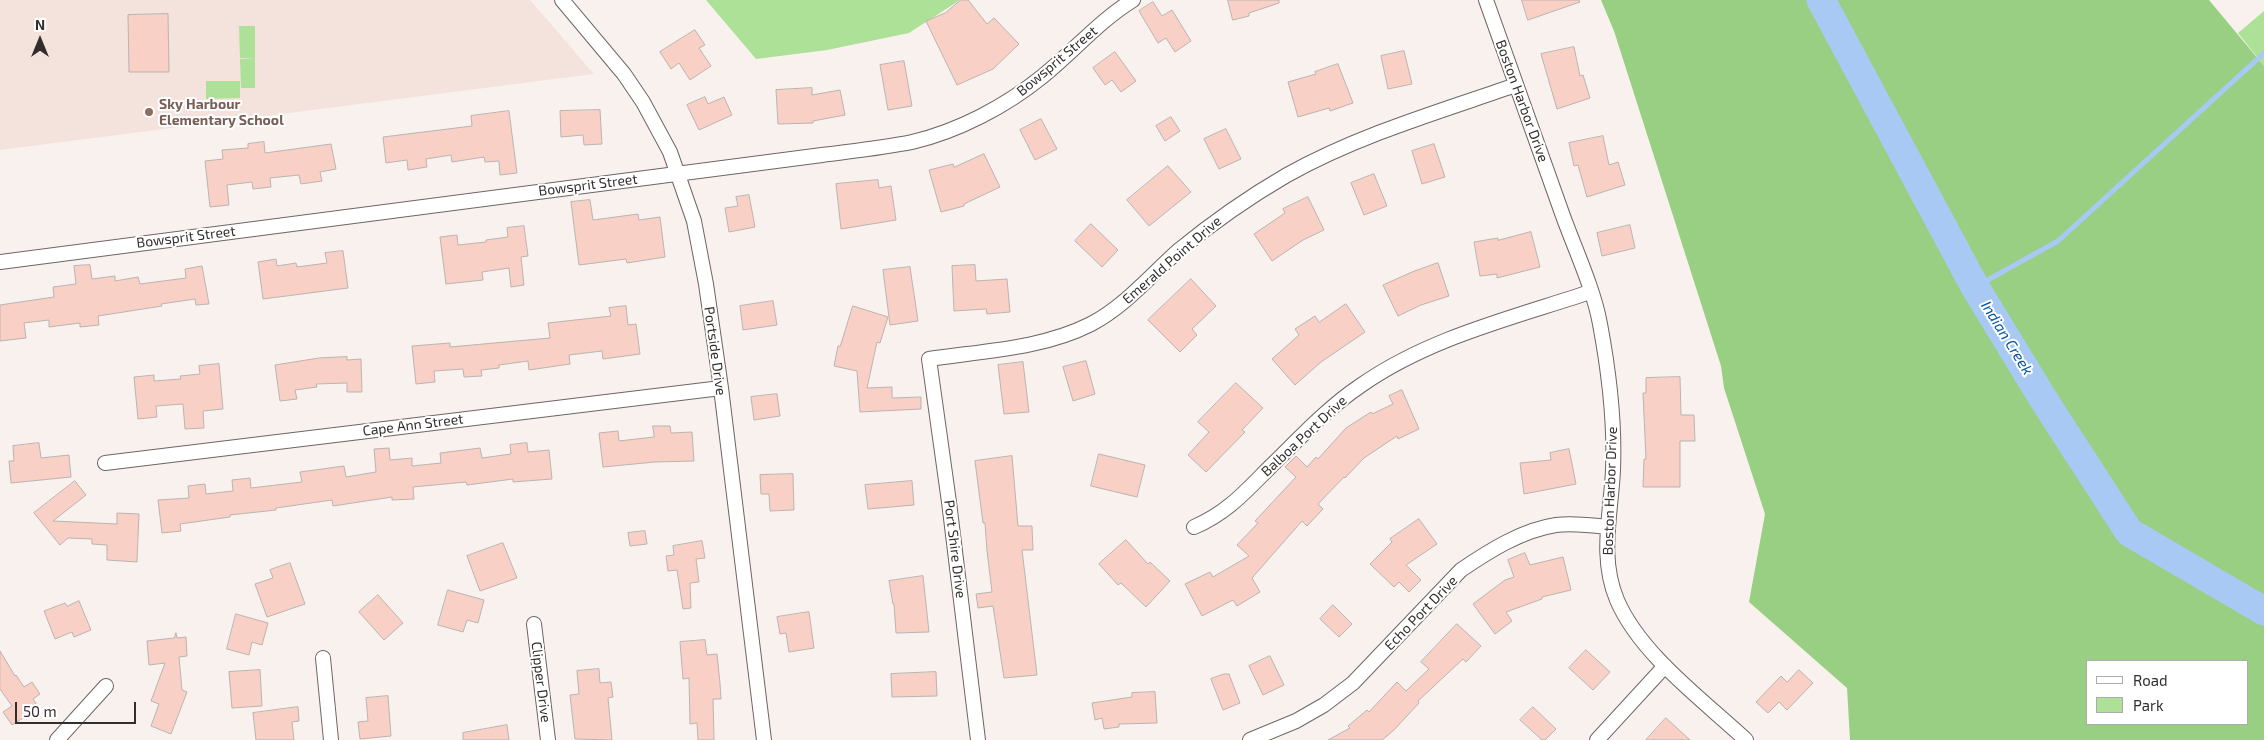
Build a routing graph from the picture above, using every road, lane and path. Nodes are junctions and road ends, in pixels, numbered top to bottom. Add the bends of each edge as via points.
1 (562, 0) edge
2 (1133, 0) edge
3 (1486, 0) edge
4 (1516, 84) junction
5 (678, 174) junction
6 (0, 262) edge
7 (1590, 292) junction
8 (929, 358) joint
9 (721, 388) junction
10 (105, 462) dead end
11 (1194, 527) dead end
12 (1607, 527) junction
13 (534, 624) dead end
14 (323, 658) dead end
15 (1665, 666) junction
16 (106, 686) dead end
17 (57, 740) edge
18 (331, 740) edge
19 (548, 740) edge
20 (764, 740) edge
21 (978, 740) edge
22 (1250, 740) edge
23 (1597, 740) edge
24 (1746, 740) edge

1 - 5 street, Portside Drive via 624,74 643,102
2 - 5 street, Bowsprit Street via 1019,94 940,134 893,145
3 - 4 street, Boston Harbor Drive
4 - 7 street, Boston Harbor Drive
4 - 8 street, Emerald Point Drive via 1408,121 1287,175 1231,210 1178,251 1125,301 1092,324 1034,343
5 - 6 street, Bowsprit Street
5 - 9 street, Portside Drive via 699,240
7 - 11 street, Balboa Port Drive via 1436,344 1397,363 1325,413 1233,504
7 - 12 street, Boston Harbor Drive via 1600,322 1614,425
8 - 21 street, Port Shire Drive
9 - 10 street, Cape Ann Street
9 - 20 street, Portside Drive
12 - 15 street, Boston Harbor Drive via 1608,567 1616,597 1638,637
12 - 22 street, Echo Port Drive via 1555,525 1516,537 1478,558 1462,570 1353,683 1296,721
13 - 19 street, Clipper Drive
14 - 18 street
15 - 23 street
15 - 24 street, Boston Harbor Drive
16 - 17 street

